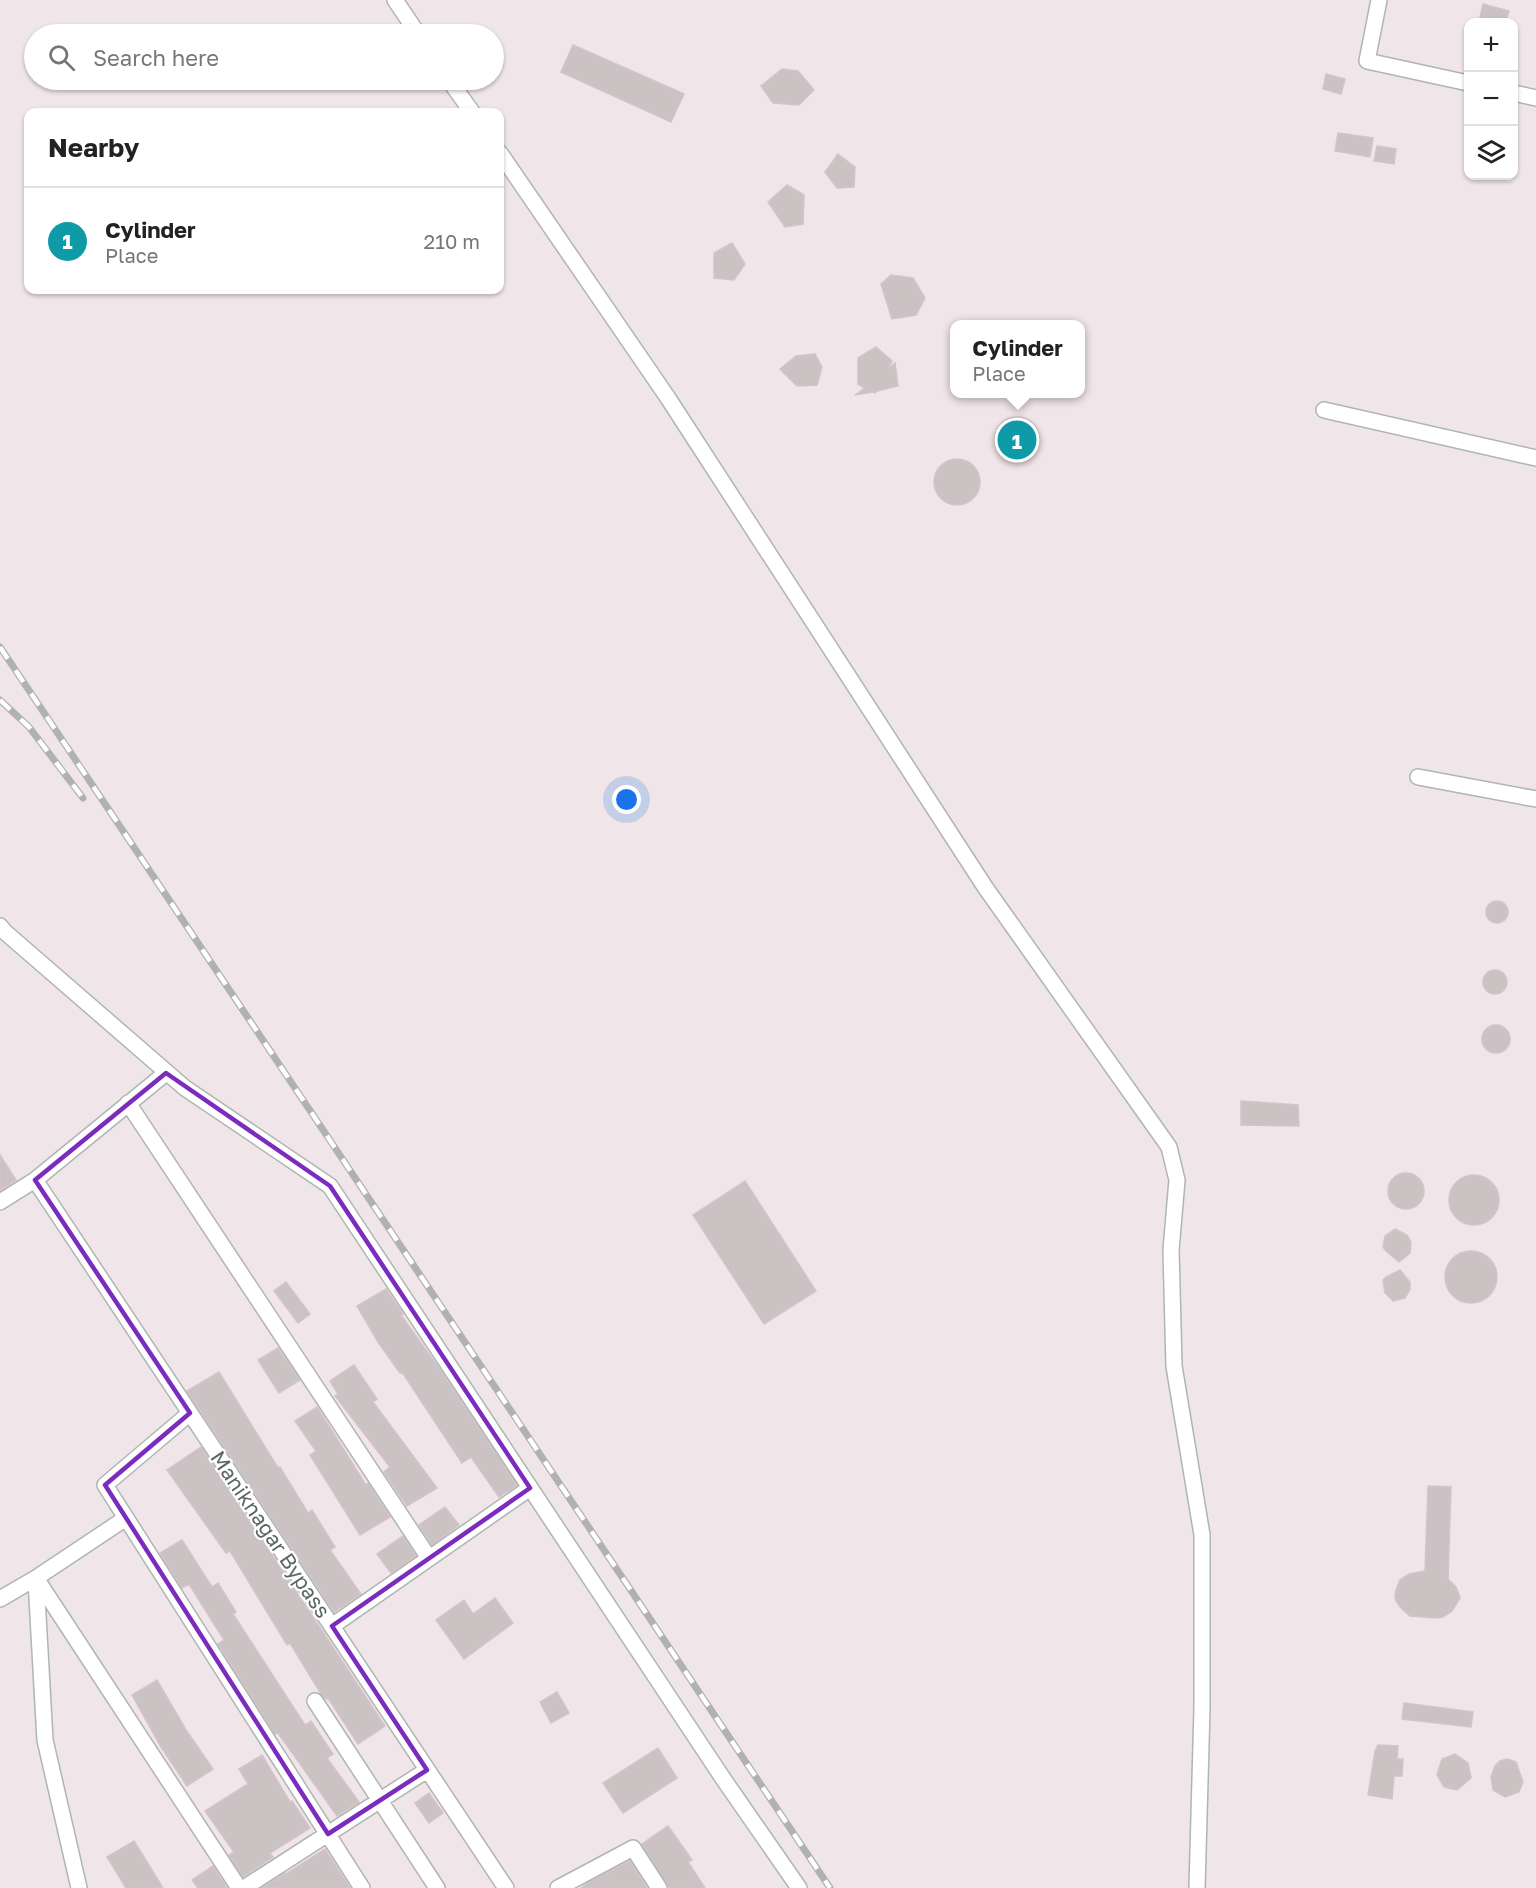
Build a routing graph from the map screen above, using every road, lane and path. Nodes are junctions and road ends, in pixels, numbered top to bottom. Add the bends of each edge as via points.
1 (395, 0) edge
2 (1380, 0) edge
3 (411, 24) edge
4 (1464, 82) edge
5 (456, 90) edge
6 (1518, 94) edge
7 (1536, 98) edge
8 (469, 108) edge
9 (504, 159) edge
10 (1324, 410) dead end
11 (1536, 458) edge
12 (1418, 777) dead end
13 (1536, 799) edge
14 (0, 926) edge
15 (166, 1073) junction
16 (128, 1103) junction
17 (35, 1180) junction
18 (0, 1202) edge
19 (190, 1413) junction
20 (530, 1488) junction
21 (126, 1518) junction
22 (429, 1558) junction
23 (36, 1578) junction
24 (0, 1599) edge
25 (332, 1626) junction
26 (315, 1701) dead end
27 (427, 1770) junction
28 (380, 1800) junction
29 (328, 1834) junction
30 (79, 1888) edge
31 (239, 1888) edge
32 (244, 1888) edge
33 (362, 1888) edge
34 (437, 1888) edge
35 (506, 1888) edge
36 (558, 1888) edge
37 (659, 1888) edge
38 (799, 1888) edge
39 (1197, 1888) edge

1 - 3 street
2 - 4 street via 1368,61
5 - 8 street
6 - 7 street
9 - 39 street via 668,398 985,887 1169,1147 1177,1180 1171,1250 1174,1366 1202,1535
10 - 11 street
12 - 13 street
14 - 15 street
15 - 16 street
15 - 20 street via 330,1186
16 - 17 street
16 - 22 street
17 - 18 street
17 - 19 street, Maniknagar Bypass
19 - 21 street via 105,1485
19 - 25 street, Maniknagar Bypass
20 - 22 street
20 - 38 street
21 - 23 street
21 - 29 street
22 - 25 street
23 - 24 street
23 - 30 street via 45,1740
23 - 31 street
25 - 27 street, Maniknagar Bypass
26 - 28 street
27 - 28 street
27 - 35 street, Maniknagar Bypass
28 - 29 street
28 - 34 street
29 - 32 street
29 - 33 street
36 - 37 street via 633,1848

